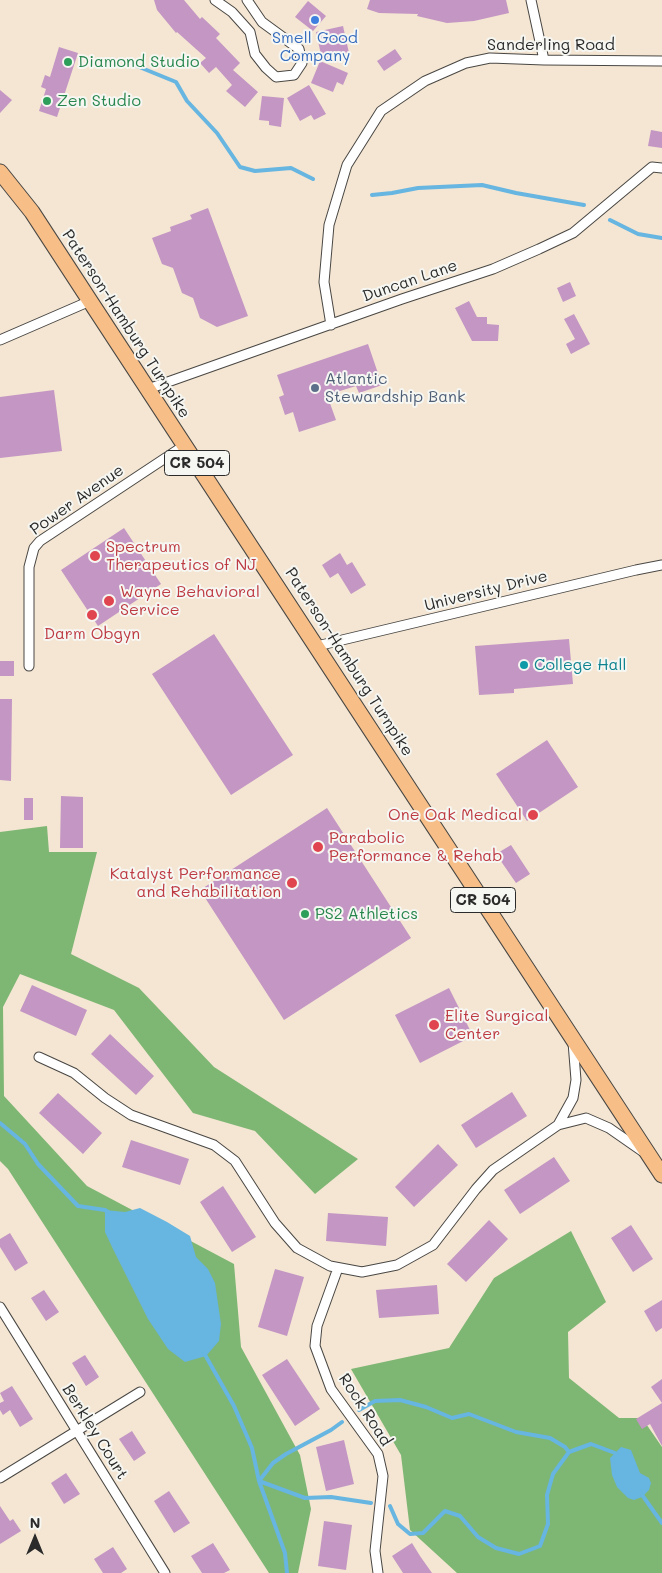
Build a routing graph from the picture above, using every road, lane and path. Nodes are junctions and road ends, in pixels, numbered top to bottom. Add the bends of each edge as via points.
1 (215, 0) edge
2 (247, 0) edge
3 (531, 0) edge
4 (254, 12) junction
5 (242, 22) junction
6 (544, 60) junction
7 (662, 61) edge
8 (662, 168) edge
9 (0, 172) edge
10 (90, 300) junction
11 (330, 325) junction
12 (0, 340) edge
13 (148, 389) junction
14 (185, 445) junction
15 (662, 565) edge
16 (317, 646) junction
17 (29, 666) dead end
18 (572, 1038) junction
19 (39, 1057) dead end
20 (558, 1125) junction
21 (649, 1155) junction
22 (662, 1176) edge
23 (338, 1268) junction
24 (0, 1308) edge
25 (140, 1392) dead end
26 (77, 1431) junction
27 (0, 1478) edge
28 (166, 1573) edge
29 (378, 1573) edge

1 - 5 street
2 - 4 street
3 - 6 street
4 - 5 street
4 - 5 street via 262,22 299,49 302,63 294,75 276,77 266,68 255,54 250,32
6 - 7 street, Sanderling Road
6 - 11 street, Sanderling Road via 490,58 466,63 425,81 381,111 347,165 329,225 324,282
8 - 11 street, Duncan Lane via 652,167 573,232 539,249 493,269
9 - 10 main road, Paterson-Hamburg Turnpike / CR 504 via 32,212
10 - 12 street
10 - 13 main road, Paterson-Hamburg Turnpike / CR 504
11 - 13 street, Duncan Lane
13 - 14 main road, Paterson-Hamburg Turnpike / CR 504
14 - 16 main road, Paterson-Hamburg Turnpike / CR 504
14 - 17 street, Power Avenue via 34,548 29,567
15 - 16 street, University Drive
16 - 18 main road, Paterson-Hamburg Turnpike / CR 504
18 - 20 street via 576,1080 573,1098
18 - 21 main road, Paterson-Hamburg Turnpike / CR 504
19 - 23 street via 74,1073 131,1116 214,1145 235,1161 275,1224 297,1248
20 - 21 street via 586,1118 609,1128
20 - 23 street via 493,1170 433,1245 397,1265 362,1272
21 - 22 main road, Paterson-Hamburg Turnpike / CR 504
23 - 29 street, Rock Road via 317,1326 315,1346 331,1389 378,1454 383,1476 375,1551
24 - 26 street, Berkley Court
25 - 26 street
26 - 27 street
26 - 28 street, Berkley Court

